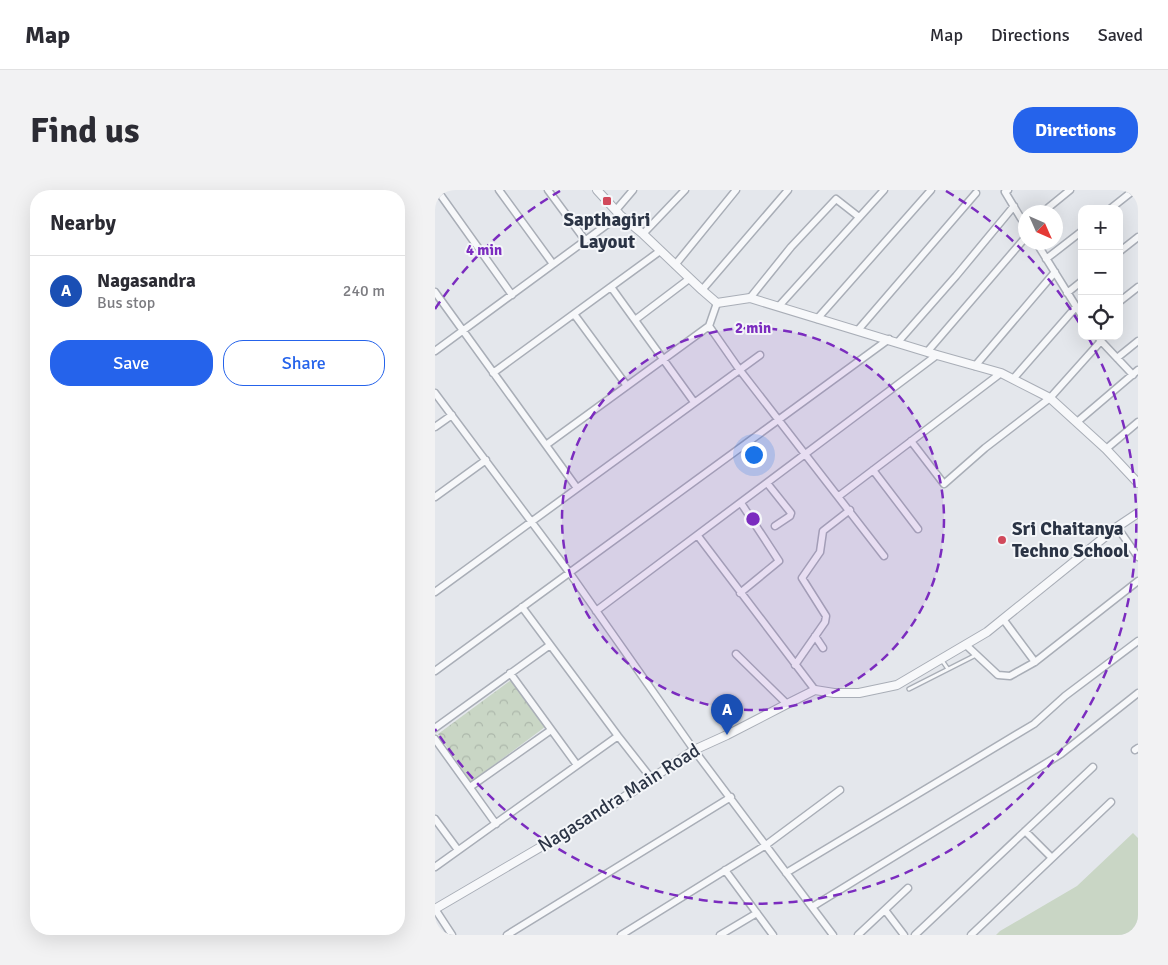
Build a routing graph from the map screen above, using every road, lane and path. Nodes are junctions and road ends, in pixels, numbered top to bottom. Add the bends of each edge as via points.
1 (437, 190) edge
2 (499, 190) edge
3 (548, 190) edge
4 (597, 190) edge
5 (633, 190) edge
6 (685, 190) edge
7 (736, 190) edge
8 (788, 190) edge
9 (884, 190) edge
10 (931, 190) edge
11 (1008, 190) edge
12 (1070, 190) edge
13 (1134, 190) edge
14 (976, 194) dead end
15 (1052, 205) edge
16 (1115, 205) edge
17 (1014, 206) junction
18 (618, 212) junction
19 (1018, 213) edge
20 (859, 217) junction
21 (643, 234) junction
22 (1078, 234) edge
23 (1138, 237) edge
24 (585, 240) junction
25 (1018, 246) edge
26 (1041, 250) edge
27 (1122, 250) edge
28 (661, 251) junction
29 (1046, 259) junction
30 (553, 264) junction
31 (675, 264) junction
32 (1055, 272) junction
33 (689, 279) junction
34 (1078, 285) edge
35 (611, 287) junction
36 (1138, 287) edge
37 (702, 290) junction
38 (435, 292) edge
39 (1067, 293) junction
40 (512, 294) junction
41 (750, 298) junction
42 (1123, 299) edge
43 (717, 303) junction
44 (779, 306) junction
45 (1076, 307) junction
46 (1078, 310) edge
47 (574, 314) junction
48 (817, 319) junction
49 (635, 320) junction
50 (709, 326) junction
51 (858, 330) junction
52 (463, 331) junction
53 (889, 339) junction
54 (1097, 340) edge
55 (1101, 340) edge
56 (1138, 341) edge
57 (898, 342) junction
58 (435, 351) edge
59 (927, 352) junction
60 (759, 355) dead end
61 (937, 355) junction
62 (1117, 358) junction
63 (663, 359) junction
64 (975, 366) junction
65 (739, 369) junction
66 (1135, 372) edge
67 (493, 373) junction
68 (1001, 373) junction
69 (1013, 379) junction
70 (627, 386) junction
71 (435, 393) edge
72 (1050, 398) junction
73 (695, 402) junction
74 (452, 415) junction
75 (779, 419) junction
76 (1077, 422) junction
77 (1138, 422) edge
78 (435, 427) edge
79 (911, 441) junction
80 (546, 445) junction
81 (1106, 449) junction
82 (806, 454) junction
83 (486, 460) junction
84 (873, 470) junction
85 (1137, 479) edge
86 (767, 483) junction
87 (577, 488) junction
88 (839, 496) junction
89 (435, 497) edge
90 (741, 503) junction
91 (849, 510) junction
92 (1138, 513) edge
93 (531, 522) junction
94 (775, 526) dead end
95 (1117, 527) junction
96 (918, 529) dead end
97 (698, 536) junction
98 (884, 556) dead end
99 (1138, 557) edge
100 (569, 572) junction
101 (1138, 581) edge
102 (435, 592) edge
103 (740, 593) junction
104 (522, 607) junction
105 (596, 611) junction
106 (1003, 619) junction
107 (815, 636) junction
108 (1138, 641) edge
109 (550, 645) junction
110 (966, 645) junction
111 (823, 648) dead end
112 (736, 654) dead end
113 (977, 655) junction
114 (941, 659) junction
115 (1035, 662) junction
116 (795, 665) junction
117 (948, 669) junction
118 (435, 671) edge
119 (510, 673) junction
120 (909, 689) dead end
121 (815, 690) junction
122 (1138, 694) edge
123 (787, 704) junction
124 (435, 728) edge
125 (551, 730) junction
126 (617, 736) junction
127 (435, 739) edge
128 (694, 750) junction
129 (577, 765) junction
130 (1093, 767) dead end
131 (651, 778) junction
132 (470, 786) junction
133 (840, 790) dead end
134 (731, 798) junction
135 (1111, 802) dead end
136 (435, 819) edge
137 (496, 824) junction
138 (1025, 831) junction
139 (766, 845) junction
140 (458, 850) junction
141 (1052, 858) junction
142 (435, 867) edge
143 (725, 870) junction
144 (787, 872) junction
145 (908, 888) dead end
146 (812, 907) junction
147 (435, 909) edge
148 (885, 910) junction
149 (757, 913) junction
150 (452, 935) edge
151 (507, 935) edge
152 (621, 935) edge
153 (720, 935) edge
154 (773, 935) edge
155 (833, 935) edge
156 (858, 935) edge
157 (904, 935) edge
158 (915, 935) edge
159 (971, 935) edge

1 - 40 street
2 - 30 street
3 - 24 street
4 - 18 street
5 - 18 street
6 - 21 street
7 - 31 street
8 - 37 street
9 - 20 street
10 - 48 street
11 - 17 street via 1005,192
12 - 15 street
13 - 16 street
14 - 51 street
17 - 19 street
17 - 57 street
18 - 21 street
18 - 24 street
20 - 41 street via 836,198
20 - 44 street
21 - 28 street
22 - 29 street
23 - 27 street
24 - 30 street
25 - 59 street
26 - 29 street
28 - 31 street
28 - 35 street
29 - 32 street
30 - 40 street
31 - 33 street
32 - 39 street
32 - 64 street
33 - 37 street
33 - 49 street
34 - 39 street
35 - 47 street
35 - 49 street
36 - 42 street
37 - 43 street
38 - 52 street
39 - 45 street
40 - 52 street
41 - 43 street
41 - 44 street
43 - 50 street
44 - 48 street
45 - 46 street
45 - 69 street
47 - 67 street
47 - 70 street
48 - 51 street
49 - 63 street
50 - 63 street
50 - 65 street
51 - 53 street
52 - 58 street
52 - 67 street
53 - 57 street
53 - 75 street
54 - 72 street
55 - 62 street
56 - 62 street
57 - 59 street
59 - 61 street
60 - 65 street
61 - 64 street
61 - 82 street
62 - 66 street
63 - 70 street
63 - 73 street
64 - 68 street
65 - 73 street
65 - 75 street
66 - 76 street
67 - 80 street
68 - 69 street
68 - 79 street
69 - 72 street
70 - 80 street
71 - 74 street
72 - 76 street
72 - 79 street via 944,484
73 - 87 street
74 - 78 street
74 - 83 street
75 - 82 street
75 - 100 street
76 - 81 street
77 - 81 street
79 - 84 street
80 - 87 street
81 - 85 street
82 - 86 street
82 - 88 street
83 - 89 street
83 - 93 street
84 - 88 street
84 - 96 street
86 - 90 street
86 - 94 street via 791,513
87 - 93 street
88 - 91 street
90 - 97 street
90 - 103 street via 779,561
91 - 98 street
91 - 107 street via 823,531 820,552 801,578 826,616
92 - 95 street
93 - 100 street
93 - 102 street
95 - 99 street
95 - 106 street
97 - 103 street
97 - 105 street
100 - 104 street
100 - 105 street
101 - 115 street
103 - 116 street
104 - 109 street
104 - 118 street
105 - 128 street
106 - 110 street
106 - 115 street
107 - 111 street
107 - 116 street
108 - 144 street via 1065,696 1034,724
109 - 119 street
109 - 126 street
110 - 113 street
110 - 114 street
112 - 123 street
113 - 115 street via 998,675 1010,676
113 - 117 lane
114 - 117 lane
114 - 121 street via 897,685 859,693
116 - 121 street
117 - 120 lane
119 - 124 street
119 - 125 street
121 - 123 street, Nagasandra Main Road
122 - 146 street via 1061,754
123 - 128 street, Nagasandra Main Road
125 - 129 street
125 - 132 street
126 - 129 street
126 - 131 street
127 - 132 street
128 - 131 street, Nagasandra Main Road
128 - 134 street
129 - 137 street
130 - 138 street
131 - 147 street, Nagasandra Main Road via 614,804
132 - 137 street
133 - 139 street
134 - 139 street
134 - 151 street
135 - 141 street
136 - 140 street
137 - 140 street
138 - 141 street
138 - 158 street
139 - 143 street
139 - 144 street
140 - 142 street
141 - 159 street
143 - 149 street
143 - 152 street
144 - 146 street
145 - 148 street
146 - 155 street
147 - 150 street
148 - 156 street
148 - 157 street
149 - 153 street
149 - 154 street

